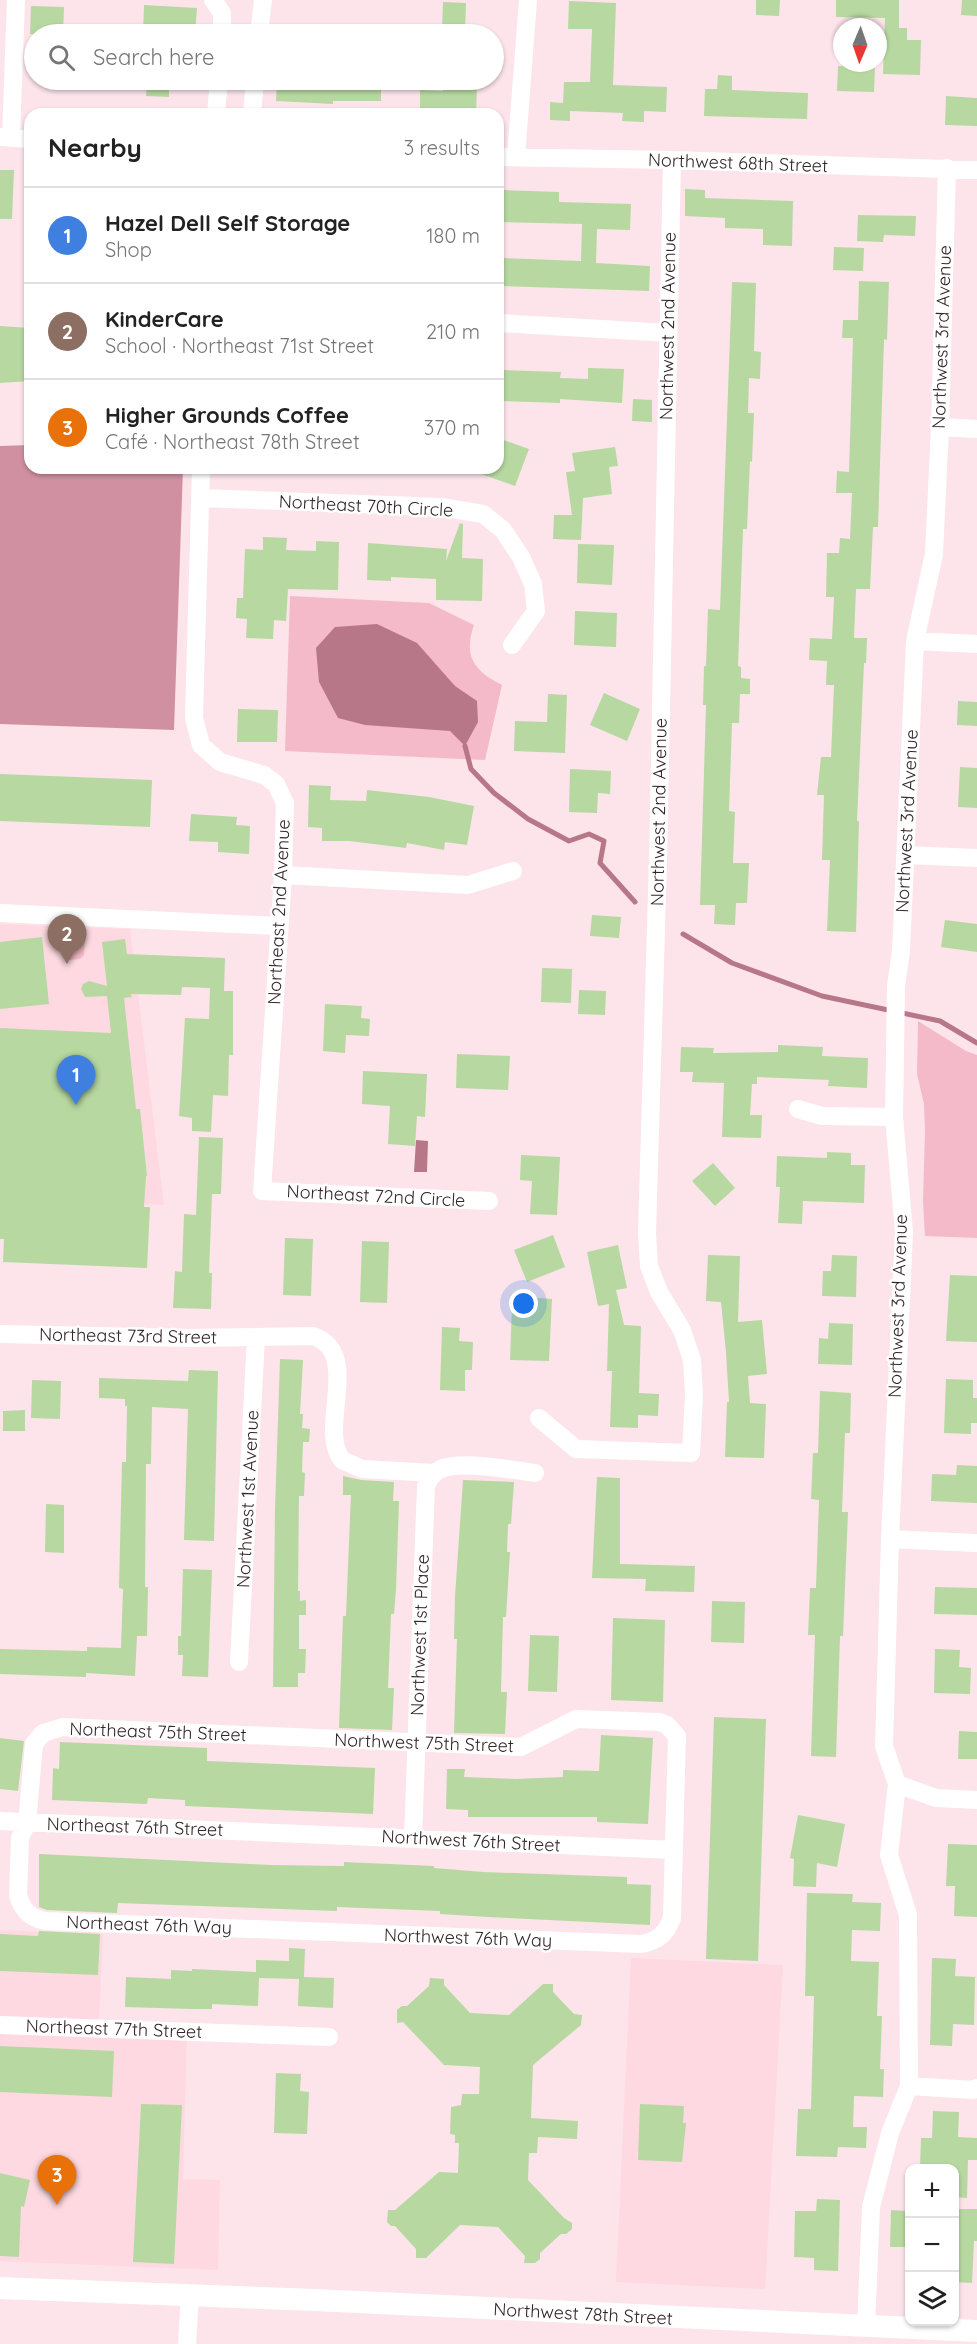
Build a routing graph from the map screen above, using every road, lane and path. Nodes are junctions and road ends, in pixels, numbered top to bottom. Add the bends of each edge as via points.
1 (16, 0) edge
2 (213, 0) edge
3 (263, 0) edge
4 (528, 0) edge
5 (222, 24) edge
6 (260, 24) edge
7 (218, 90) edge
8 (254, 90) edge
9 (217, 108) edge
10 (253, 108) edge
11 (5, 138) edge
12 (24, 139) edge
13 (507, 157) edge
14 (672, 160) junction
15 (947, 168) junction
16 (977, 170) edge
17 (504, 323) edge
18 (668, 333) junction
19 (940, 427) junction
20 (977, 429) edge
21 (201, 474) edge
22 (201, 498) junction
23 (915, 641) junction
24 (977, 644) edge
25 (512, 645) dead end
26 (905, 855) junction
27 (977, 858) edge
28 (513, 871) dead end
29 (283, 875) junction
30 (0, 913) edge
31 (278, 926) junction
32 (798, 1109) dead end
33 (894, 1117) junction
34 (262, 1191) joint
35 (489, 1201) dead end
36 (0, 1334) edge
37 (256, 1337) junction
38 (539, 1418) dead end
39 (435, 1473) junction
40 (536, 1473) dead end
41 (890, 1539) junction
42 (977, 1543) edge
43 (239, 1662) dead end
44 (273, 1737) joint
45 (417, 1743) junction
46 (897, 1784) junction
47 (977, 1800) edge
48 (0, 1821) edge
49 (27, 1823) junction
50 (269, 1833) joint
51 (413, 1838) junction
52 (674, 1850) junction
53 (273, 1930) joint
54 (0, 2025) edge
55 (329, 2037) dead end
56 (909, 2086) junction
57 (977, 2088) edge
58 (0, 2288) edge
59 (190, 2296) junction
60 (866, 2327) junction
61 (977, 2331) edge
62 (187, 2344) edge

1 - 11 street
2 - 5 street via 222,13
3 - 6 street
4 - 13 street
7 - 9 street
8 - 10 street
11 - 12 street
13 - 14 street, Northwest 68th Street
14 - 15 street, Northwest 68th Street
14 - 18 street, Northwest 2nd Avenue
15 - 16 street, Northwest 68th Street
15 - 19 street, Northwest 3rd Avenue
17 - 18 street
18 - 38 street, Northwest 2nd Avenue via 647,1233 649,1266 659,1292 682,1329 692,1360 691,1453 576,1449
19 - 20 street
19 - 23 street, Northwest 3rd Avenue via 934,554
21 - 22 street, Northeast 2nd Avenue
22 - 25 street, Northeast 70th Circle via 441,507 483,514 503,530 533,584 536,611
22 - 29 street, Northeast 2nd Avenue via 194,718 201,745 220,762 264,775 276,784 285,803
23 - 24 street
23 - 26 street, Northwest 3rd Avenue
26 - 27 street
26 - 33 street, Northwest 3rd Avenue via 896,986
28 - 29 street via 468,885
29 - 31 street, Northeast 2nd Avenue
30 - 31 street
31 - 34 street, Northeast 2nd Avenue
32 - 33 street via 822,1116
33 - 41 street, Northwest 3rd Avenue via 904,1232
34 - 35 street, Northeast 72nd Circle
36 - 37 street, Northeast 73rd Street
37 - 39 street, Northeast 73rd Street via 313,1336 330,1346 337,1370 335,1442 342,1460 362,1469
37 - 43 street, Northwest 1st Avenue
39 - 40 street, Northeast 73rd Street via 453,1466
39 - 45 street, Northwest 1st Place via 424,1494
41 - 42 street
41 - 46 street, Northwest 3rd Avenue via 884,1746
44 - 45 street, Northwest 75th Street
44 - 49 street, Northeast 75th Street via 63,1728 43,1733 34,1744
45 - 51 street, Northwest 1st Place
45 - 52 street, Northwest 75th Street via 521,1747 576,1719 667,1725 678,1744
46 - 47 street via 936,1798
46 - 56 street, Northwest 3rd Avenue via 889,1855 908,1915
48 - 49 street, Northeast 76th Street
49 - 50 street, Northeast 76th Street
49 - 53 street, Northeast 76th Way via 20,1838 18,1895 33,1918
50 - 51 street, Northwest 76th Street
51 - 52 street, Northwest 76th Street
52 - 53 street, Northwest 76th Way via 672,1918 669,1928 652,1942
54 - 55 street, Northeast 77th Street
56 - 57 street
56 - 60 street, Northwest 3rd Avenue via 890,2133 871,2206
58 - 59 main road, Northwest 78th Street
59 - 60 main road, Northwest 78th Street
59 - 62 street
60 - 61 main road, Northwest 78th Street

